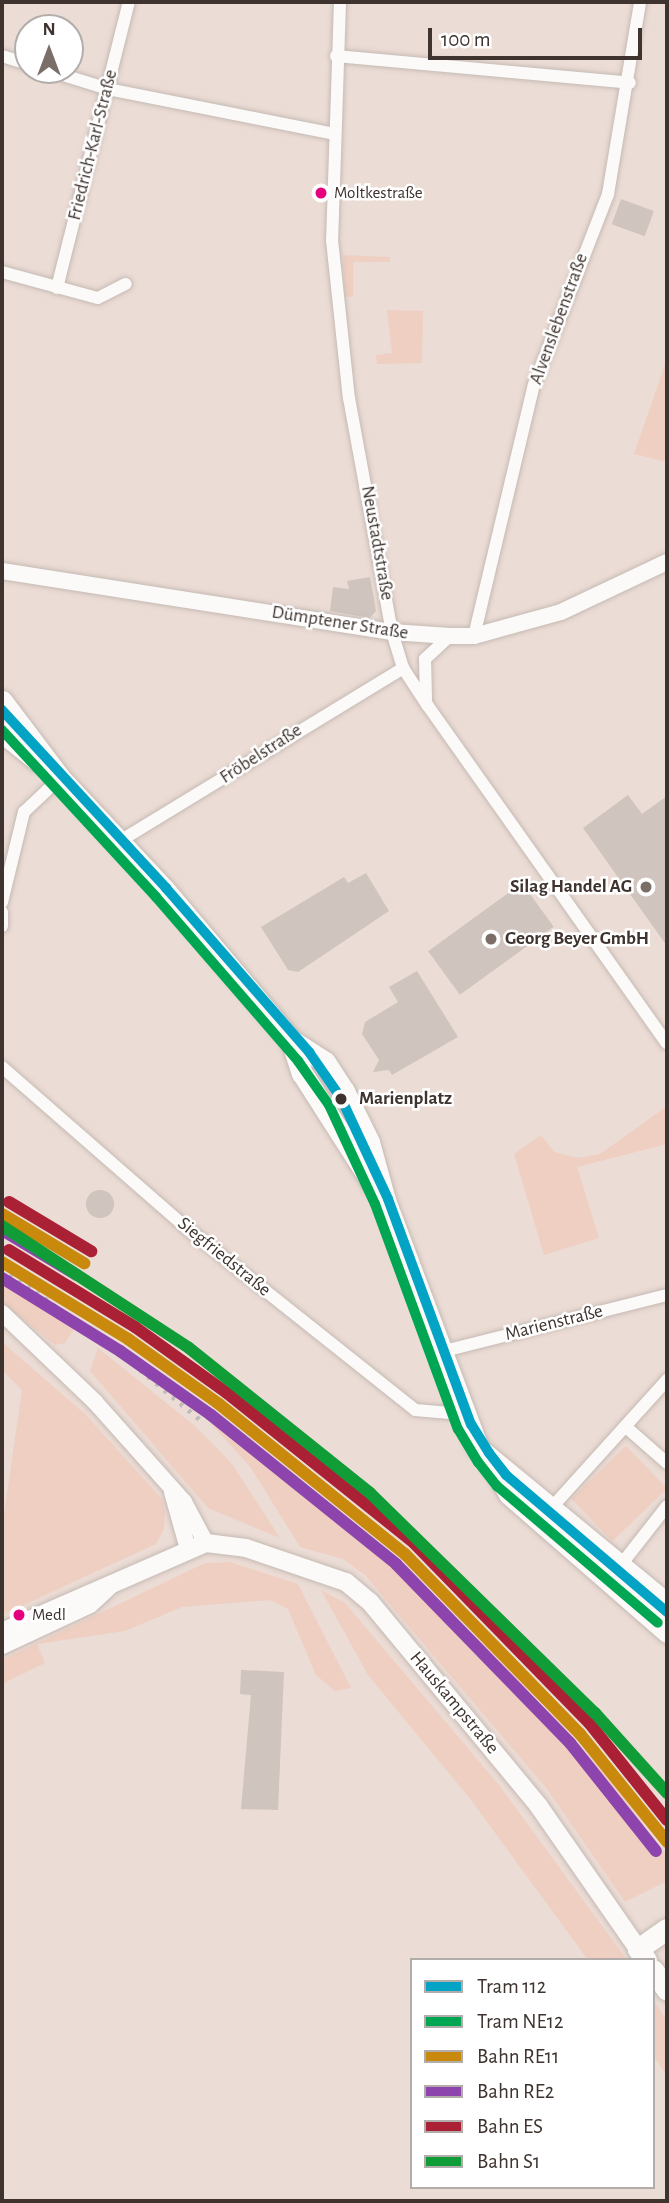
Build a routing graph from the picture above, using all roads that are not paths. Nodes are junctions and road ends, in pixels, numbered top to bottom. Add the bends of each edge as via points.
1 (130, 2) edge
2 (340, 2) edge
3 (640, 2) edge
4 (336, 56) junction
5 (84, 82) edge
6 (629, 83) junction
7 (108, 89) junction
8 (335, 134) junction
9 (2, 272) edge
10 (126, 284) dead end
11 (57, 288) junction
12 (667, 562) edge
13 (2, 571) edge
14 (392, 632) junction
15 (450, 636) junction
16 (474, 636) junction
17 (403, 667) junction
18 (2, 701) edge
19 (428, 706) junction
20 (2, 732) edge
21 (60, 778) junction
22 (120, 841) junction
23 (2, 902) edge
24 (2, 912) edge
25 (2, 926) edge
26 (667, 1043) edge
27 (2, 1067) edge
28 (667, 1295) edge
29 (2, 1313) edge
30 (440, 1352) junction
31 (667, 1380) edge
32 (462, 1415) junction
33 (626, 1427) junction
34 (667, 1463) edge
35 (493, 1465) junction
36 (172, 1492) junction
37 (554, 1505) junction
38 (667, 1506) edge
39 (206, 1543) junction
40 (188, 1549) junction
41 (620, 1566) junction
42 (108, 1587) junction
43 (667, 1604) edge
44 (2, 1632) edge
45 (667, 1632) edge
46 (2, 1646) edge
47 (667, 1929) edge
48 (649, 1958) edge
49 (654, 1958) edge
50 (655, 1968) edge
51 (667, 1990) edge

1 - 7 street, Friedrich-Karl-Straße
2 - 4 street, Neustadtstraße
3 - 6 street, Alvenslebenstraße
4 - 6 street
4 - 8 street, Neustadtstraße
5 - 7 street
6 - 16 street, Alvenslebenstraße via 608,194 534,385
7 - 8 street
7 - 11 street, Friedrich-Karl-Straße
8 - 14 street, Neustadtstraße via 332,240 349,398
9 - 11 street
10 - 11 street via 98,298
12 - 16 street, Dümptener Straße via 561,612
13 - 14 street, Dümptener Straße
14 - 15 street, Dümptener Straße
14 - 17 street, Neustadtstraße
15 - 16 street, Dümptener Straße
15 - 19 street via 425,659
17 - 19 street, Neustadtstraße
17 - 22 street, Fröbelstraße
18 - 21 main road
19 - 26 street, Neustadtstraße
20 - 21 main road
21 - 22 main road
21 - 23 street via 24,812
22 - 30 main road via 291,1040 325,1062 344,1091 369,1142
24 - 25 street
27 - 32 street, Siegfriedstraße via 199,1238 415,1410 438,1416
28 - 30 street, Marienstraße
29 - 36 street via 95,1402
30 - 32 main road
31 - 33 street
32 - 35 main road
33 - 34 street
33 - 37 street
35 - 37 main road
35 - 45 main road via 509,1494
36 - 39 street via 184,1502
36 - 40 street
37 - 41 main road
38 - 41 street
39 - 40 main road, Hauskampstraße
39 - 48 main road, Hauskampstraße via 247,1548 322,1572 370,1602 538,1805
40 - 42 main road, Hauskampstraße
41 - 43 main road
42 - 44 main road via 84,1592
42 - 46 main road via 90,1604
47 - 49 main road
50 - 51 main road

